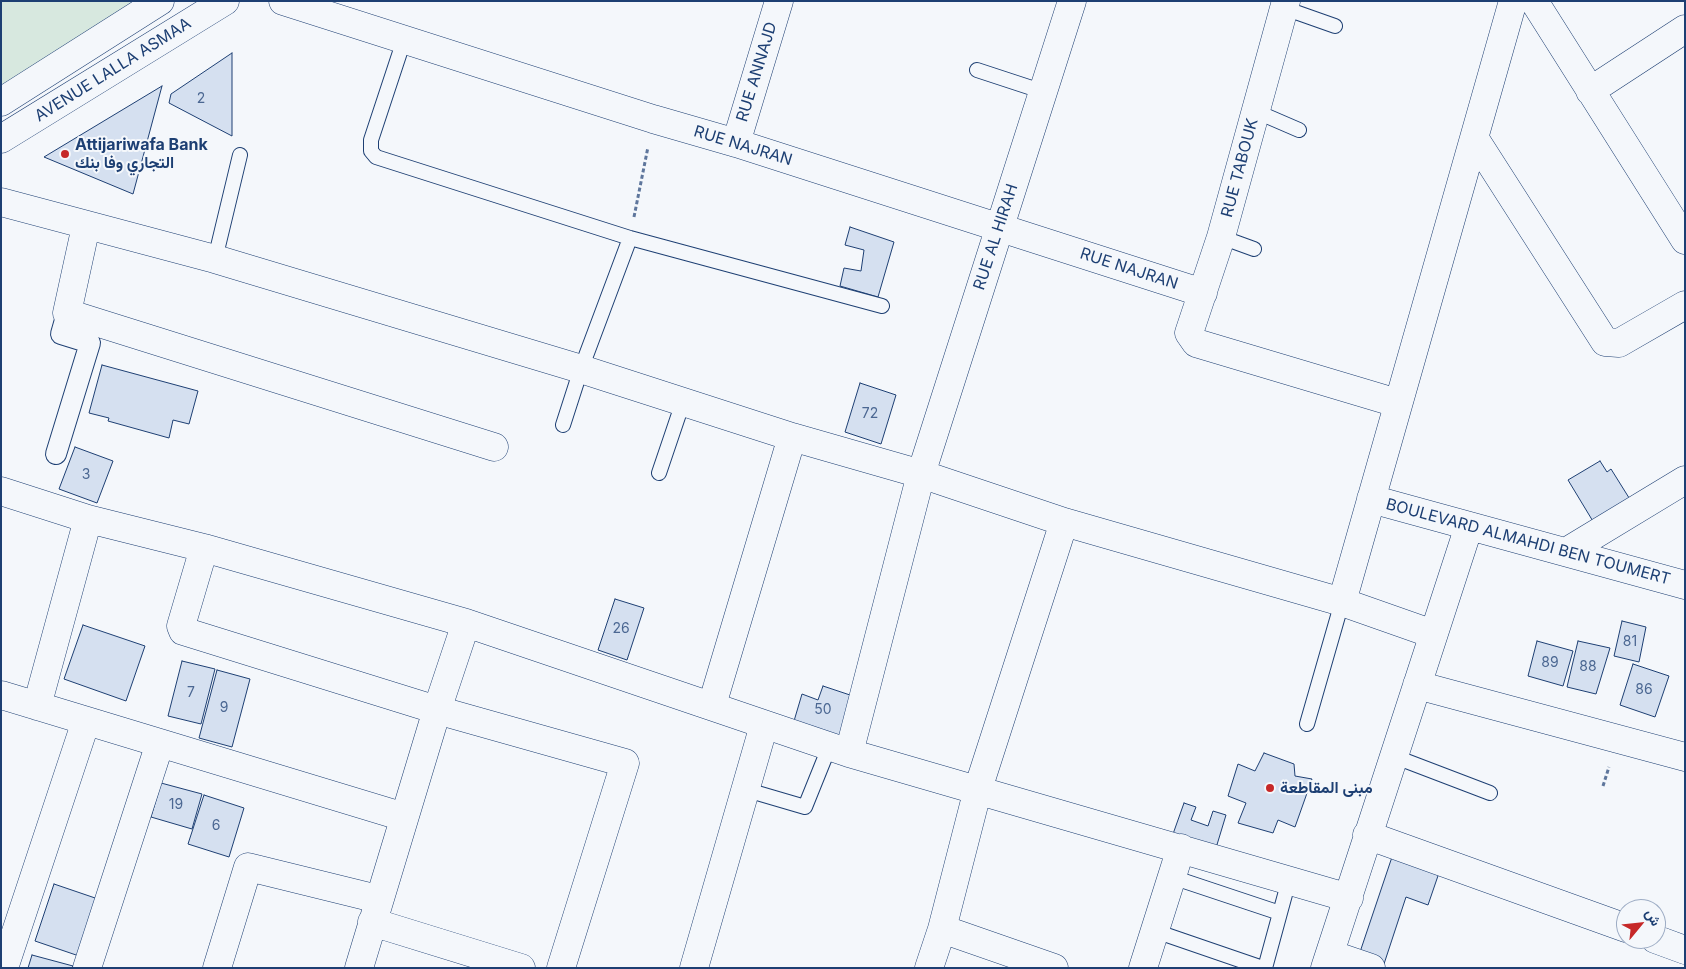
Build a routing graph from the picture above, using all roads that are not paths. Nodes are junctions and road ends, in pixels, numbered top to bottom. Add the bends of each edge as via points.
1 (160, 1) edge
2 (225, 1) edge
3 (283, 1) edge
4 (779, 1) edge
5 (1072, 1) edge
6 (1513, 1) edge
7 (1534, 1) edge
8 (1285, 5) edge
9 (1336, 26) dead end
10 (1685, 29) edge
11 (404, 40) junction
12 (977, 70) dead end
13 (1590, 91) junction
14 (1044, 92) junction
15 (1, 102) edge
16 (1255, 111) junction
17 (1299, 130) dead end
18 (1, 139) edge
19 (1474, 139) junction
20 (736, 143) junction
21 (240, 156) dead end
22 (1, 202) edge
23 (86, 226) junction
24 (999, 226) junction
25 (1220, 237) junction
26 (630, 238) junction
27 (1685, 240) edge
28 (1254, 249) dead end
29 (215, 259) junction
30 (1203, 293) junction
31 (1685, 305) edge
32 (882, 306) dead end
33 (67, 313) junction
34 (581, 369) junction
35 (682, 402) junction
36 (1397, 403) junction
37 (563, 425) dead end
38 (792, 437) junction
39 (494, 447) dead end
40 (56, 454) dead end
41 (659, 473) dead end
42 (921, 474) junction
43 (1685, 480) edge
44 (1, 491) edge
45 (1372, 499) junction
46 (88, 519) junction
47 (1064, 522) junction
48 (1470, 526) junction
49 (204, 548) junction
50 (1566, 552) junction
51 (1685, 585) edge
52 (1342, 602) junction
53 (466, 623) junction
54 (1433, 634) junction
55 (1417, 685) junction
56 (1, 695) edge
57 (712, 705) junction
58 (37, 706) junction
59 (437, 710) junction
60 (86, 721) junction
61 (1307, 724) dead end
62 (764, 725) junction
63 (160, 743) junction
64 (840, 749) junction
65 (1394, 756) junction
66 (1685, 756) edge
67 (978, 789) junction
68 (746, 790) junction
69 (1490, 793) dead end
70 (404, 817) junction
71 (1367, 835) junction
72 (1181, 848) junction
73 (1172, 877) junction
74 (1289, 880) junction
75 (1349, 898) junction
76 (375, 911) junction
77 (1280, 913) junction
78 (1616, 924) edge
79 (942, 929) junction
80 (1155, 931) junction
81 (1666, 943) edge
82 (1685, 950) edge
83 (1327, 961) edge
84 (4, 968) edge
85 (87, 968) edge
86 (217, 968) edge
87 (359, 968) edge
88 (521, 968) edge
89 (561, 968) edge
90 (694, 968) edge
91 (929, 968) edge
92 (1054, 968) edge
93 (1143, 968) edge
94 (1264, 968) edge
95 (1370, 968) edge

1 - 15 street, AVENUE LALLA ASMAA
2 - 18 street, AVENUE LALLA ASMAA
3 - 11 street, RUE NAJRAN
4 - 20 street, RUE ANNAJD
5 - 14 street, RUE AL HIRAH
6 - 19 street
7 - 13 street
8 - 9 lane
8 - 16 street, RUE TABOUK
10 - 13 street
11 - 20 street, RUE NAJRAN
11 - 26 lane via 371,140 373,155
12 - 14 lane
13 - 27 street
14 - 24 street, RUE AL HIRAH
16 - 17 lane
16 - 25 street, RUE TABOUK
19 - 31 street via 1605,342 1618,343
19 - 36 street
20 - 24 street, RUE NAJRAN
21 - 29 lane
22 - 23 street
23 - 29 street
23 - 33 street
24 - 30 street, RUE NAJRAN
24 - 42 street, RUE AL HIRAH
25 - 28 lane
25 - 30 street, RUE TABOUK
26 - 32 lane
26 - 34 lane
29 - 34 street
30 - 36 street, RUE TABOUK via 1189,333 1196,343
33 - 39 street
33 - 40 street via 61,334 90,343
34 - 35 street
34 - 37 lane
35 - 38 street
35 - 41 lane
36 - 45 street
38 - 42 street
38 - 57 street
42 - 47 street
42 - 64 street, RUE AL HIRAH
43 - 50 street
44 - 46 street
45 - 48 street, BOULEVARD ALMAHDI BEN TOUMERT
45 - 52 street
46 - 49 street
46 - 58 street
47 - 52 street
47 - 67 street
48 - 50 street, BOULEVARD ALMAHDI BEN TOUMERT
48 - 54 street
49 - 53 street
49 - 59 street via 181,626 183,631
50 - 51 street, BOULEVARD ALMAHDI BEN TOUMERT
52 - 54 street
52 - 61 lane
53 - 57 street
53 - 59 street
54 - 55 street
55 - 65 street
55 - 66 street
56 - 58 street
57 - 62 street
58 - 60 street
59 - 70 street
59 - 89 street via 626,764
60 - 63 street
60 - 84 street
62 - 64 street
62 - 68 street
63 - 70 street
63 - 85 street
64 - 67 street
64 - 68 lane via 805,807
65 - 69 lane
65 - 71 street
67 - 72 street
67 - 79 street
68 - 90 street
70 - 76 street
71 - 75 street
71 - 78 street
72 - 73 street
72 - 74 street
73 - 77 lane
73 - 80 street
74 - 75 street
74 - 77 lane
75 - 83 street
76 - 86 street via 248,867
76 - 87 street
76 - 88 street
77 - 94 lane
79 - 91 street
79 - 92 street
80 - 93 street
80 - 94 lane
81 - 82 street
83 - 95 street

